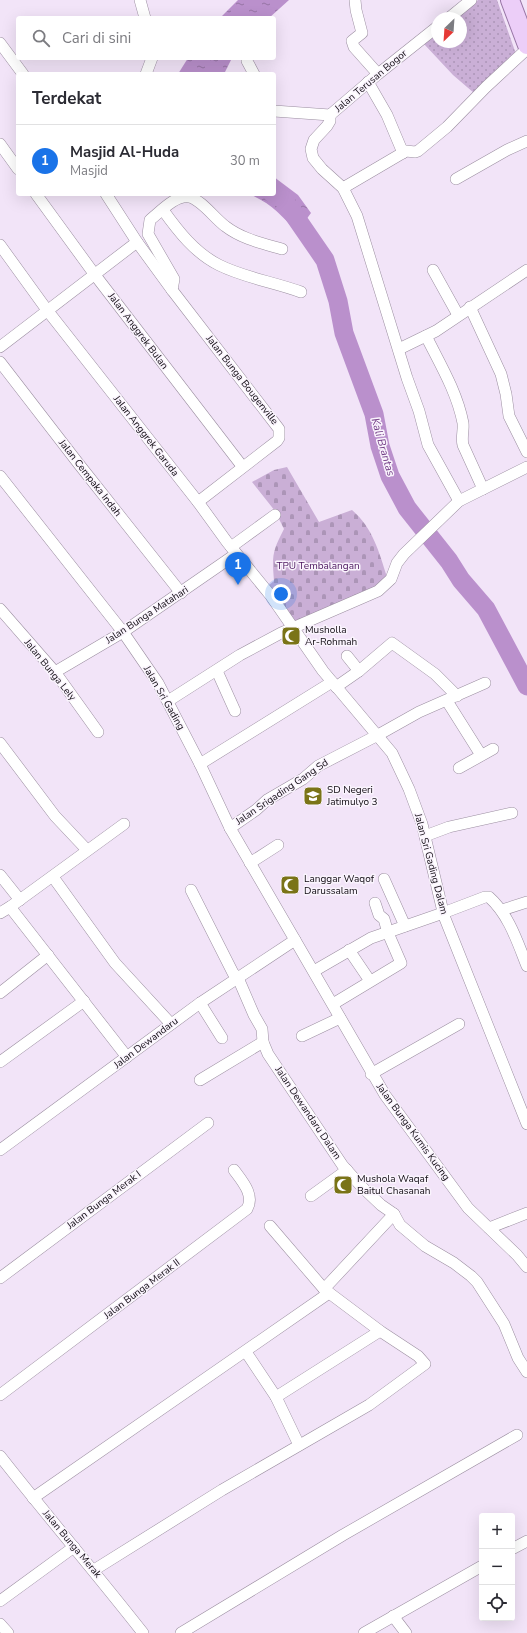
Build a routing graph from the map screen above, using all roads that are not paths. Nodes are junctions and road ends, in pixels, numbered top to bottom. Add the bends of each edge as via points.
1 (140, 0) edge
2 (355, 0) edge
3 (471, 0) edge
4 (510, 0) edge
5 (456, 12) edge
6 (144, 16) edge
7 (431, 32) edge
8 (0, 43) edge
9 (527, 44) edge
10 (16, 49) edge
11 (8, 54) junction
12 (151, 60) edge
13 (247, 61) dead end
14 (22, 72) edge
15 (147, 72) edge
16 (253, 72) edge
17 (378, 74) junction
18 (368, 82) junction
19 (276, 111) edge
20 (330, 115) junction
21 (527, 141) edge
22 (0, 144) edge
23 (404, 152) junction
24 (16, 166) edge
25 (456, 179) dead end
26 (343, 188) junction
27 (37, 196) edge
28 (107, 196) edge
29 (163, 210) junction
30 (137, 242) junction
31 (0, 245) edge
32 (282, 249) dead end
33 (433, 270) dead end
34 (527, 270) edge
35 (95, 275) junction
36 (172, 290) junction
37 (301, 292) dead end
38 (470, 307) junction
39 (48, 310) junction
40 (458, 315) junction
41 (426, 336) junction
42 (0, 347) edge
43 (399, 349) junction
44 (0, 362) edge
45 (527, 452) edge
46 (242, 466) junction
47 (527, 467) edge
48 (0, 476) edge
49 (483, 489) junction
50 (459, 501) junction
51 (198, 502) junction
52 (275, 515) dead end
53 (234, 551) junction
54 (181, 593) junction
55 (1, 614) edge
56 (292, 627) junction
57 (123, 632) junction
58 (347, 656) dead end
59 (217, 671) junction
60 (359, 671) junction
61 (55, 672) junction
62 (485, 683) dead end
63 (334, 685) junction
64 (452, 698) junction
65 (168, 701) junction
66 (235, 711) dead end
67 (98, 732) dead end
68 (378, 735) junction
69 (0, 744) edge
70 (493, 749) dead end
71 (481, 755) junction
72 (200, 764) junction
73 (459, 768) dead end
74 (512, 813) dead end
75 (124, 824) dead end
76 (230, 828) junction
77 (425, 836) junction
78 (278, 845) dead end
79 (87, 850) junction
80 (250, 863) junction
81 (0, 875) edge
82 (53, 877) junction
83 (384, 879) dead end
84 (190, 890) dead end
85 (20, 900) junction
86 (527, 902) edge
87 (375, 903) dead end
88 (10, 907) junction
89 (502, 910) junction
90 (0, 913) edge
91 (443, 913) junction
92 (405, 926) junction
93 (388, 933) junction
94 (295, 940) junction
95 (349, 950) junction
96 (48, 955) junction
97 (527, 966) edge
98 (314, 971) junction
99 (238, 978) junction
100 (370, 982) junction
101 (0, 993) edge
102 (84, 1001) junction
103 (200, 1003) junction
104 (333, 1004) junction
105 (340, 1018) junction
106 (171, 1024) junction
107 (459, 1024) dead end
108 (302, 1036) dead end
109 (222, 1038) dead end
110 (263, 1042) junction
111 (127, 1057) junction
112 (0, 1062) edge
113 (371, 1074) junction
114 (200, 1080) dead end
115 (208, 1122) dead end
116 (527, 1124) edge
117 (0, 1150) edge
118 (234, 1170) dead end
119 (346, 1170) junction
120 (311, 1196) dead end
121 (527, 1213) edge
122 (394, 1214) junction
123 (270, 1226) dead end
124 (489, 1228) junction
125 (527, 1267) edge
126 (0, 1278) edge
127 (327, 1291) junction
128 (380, 1331) junction
129 (246, 1352) junction
130 (527, 1372) edge
131 (0, 1395) edge
132 (276, 1397) junction
133 (517, 1435) dead end
134 (299, 1445) junction
135 (0, 1456) edge
136 (33, 1498) junction
137 (527, 1541) edge
138 (74, 1547) junction
139 (515, 1547) edge
140 (479, 1568) edge
141 (94, 1570) junction
142 (0, 1601) edge
143 (393, 1616) junction
144 (0, 1624) edge
145 (8, 1633) edge
146 (143, 1633) edge
147 (181, 1633) edge
148 (364, 1633) edge
149 (406, 1633) edge

1 - 6 street
2 - 17 street via 362,33 352,41 354,47
3 - 5 street
4 - 9 main road
7 - 17 street, Jalan Terusan Bogor
8 - 11 street
9 - 23 street via 447,127 417,152
10 - 11 street
11 - 14 street
12 - 15 street
13 - 16 street
17 - 18 street, Jalan Terusan Bogor
18 - 20 street, Jalan Terusan Bogor
18 - 23 street via 391,122
19 - 20 street, Jalan Terusan Bogor
20 - 26 street via 328,126 314,140 311,149 313,158 322,169
21 - 25 street
22 - 24 street
23 - 26 street
26 - 43 street via 357,216
27 - 35 street, Jalan Anggrek Bulan
28 - 30 street, Jalan Bunga Bougenville
29 - 32 street via 178,198 189,197 237,234 257,243
29 - 36 street via 150,220 148,234 174,279
29 - 37 street via 178,232 198,251 219,265
30 - 35 street
30 - 36 street, Jalan Bunga Bougenville
31 - 39 street, Jalan Anggrek Garuda
33 - 40 street
34 - 38 street
35 - 39 street
35 - 46 street, Jalan Anggrek Bulan
36 - 46 street, Jalan Bunga Bougenville via 279,429 277,441
38 - 40 street
38 - 45 street via 501,374 509,416
39 - 42 street
39 - 51 street, Jalan Anggrek Garuda
40 - 41 street
41 - 43 street
41 - 49 street via 459,405 464,426 461,437 463,445
43 - 50 street via 428,445
44 - 54 street, Jalan Cempaka Indah
46 - 51 street, Jalan Bunga Bougenville
47 - 49 street
48 - 57 street, Jalan Sri Gading
49 - 50 street
50 - 56 street via 397,563 391,578 378,591
51 - 53 street, Jalan Anggrek Garuda
52 - 53 street, Jalan Bunga Matahari
53 - 54 street, Jalan Bunga Matahari
53 - 56 street, Jalan Anggrek Garuda via 271,596
54 - 57 street, Jalan Bunga Matahari
55 - 61 street, Jalan Bunga Lely
56 - 59 street
56 - 63 street, Jalan Sri Gading Dalam
57 - 61 street, Jalan Bunga Matahari
57 - 65 street, Jalan Sri Gading
58 - 60 street
59 - 65 street
59 - 66 street
60 - 63 street
60 - 64 street via 392,643 436,674
61 - 67 street, Jalan Bunga Lely
62 - 64 street, Jalan Srigading Gang Sd
63 - 68 street, Jalan Sri Gading Dalam
63 - 72 street
64 - 68 street, Jalan Srigading Gang Sd via 419,712
64 - 71 street
65 - 72 street, Jalan Sri Gading
68 - 76 street, Jalan Srigading Gang Sd via 318,766
68 - 77 street, Jalan Sri Gading Dalam via 398,765
69 - 79 street via 55,816
70 - 71 street
71 - 73 street
72 - 76 street, Jalan Sri Gading
74 - 77 street
75 - 79 street
76 - 80 street, Jalan Sri Gading
77 - 91 street, Jalan Sri Gading Dalam
78 - 80 street
79 - 82 street
80 - 94 street, Jalan Sri Gading
81 - 85 street
82 - 85 street
82 - 106 street via 115,963
83 - 92 street
84 - 99 street, Jalan Dewandaru Dalam
85 - 88 street
86 - 89 street
87 - 93 street
88 - 90 street
88 - 96 street
89 - 91 street via 489,897 485,897
89 - 97 street
91 - 92 street
91 - 116 street, Jalan Sri Gading Dalam
92 - 93 street
93 - 95 street via 371,938
93 - 100 street via 401,963
94 - 98 street, Jalan Bunga Kumis Kucing
94 - 99 street, Jalan Dewandaru
95 - 98 street
95 - 100 street
96 - 101 street
96 - 102 street
98 - 104 street, Jalan Bunga Kumis Kucing
99 - 103 street, Jalan Dewandaru
99 - 110 street, Jalan Dewandaru Dalam via 262,1029
100 - 104 street
102 - 111 street
102 - 112 street
103 - 106 street, Jalan Dewandaru
103 - 109 street
104 - 105 street, Jalan Bunga Kumis Kucing
105 - 108 street
105 - 113 street, Jalan Bunga Kumis Kucing
106 - 111 street, Jalan Dewandaru
107 - 113 street
110 - 114 street
110 - 119 street, Jalan Dewandaru Dalam via 268,1054
111 - 117 street, Jalan Dewandaru
113 - 124 street, Jalan Bunga Kumis Kucing via 468,1208
115 - 126 street, Jalan Bunga Merak I
118 - 131 street, Jalan Bunga Merak II via 249,1193 247,1209
119 - 120 street
119 - 122 street, Jalan Dewandaru Dalam via 370,1195
121 - 124 street
122 - 127 street
122 - 130 street, Jalan Dewandaru Dalam via 400,1225 425,1246 454,1263 477,1282 504,1324 518,1358
123 - 127 street
124 - 125 street, Jalan Bunga Kumis Kucing
127 - 128 street
127 - 129 street
128 - 132 street
128 - 134 street via 418,1356 424,1366 369,1405
129 - 132 street
129 - 136 street
132 - 134 street
133 - 147 street
134 - 141 street
135 - 136 street, Jalan Bunga Merak
136 - 138 street, Jalan Bunga Merak
137 - 139 street
138 - 141 street, Jalan Bunga Merak
138 - 142 street
140 - 143 street
141 - 146 street, Jalan Bunga Merak
143 - 148 street
143 - 149 street
144 - 145 street

